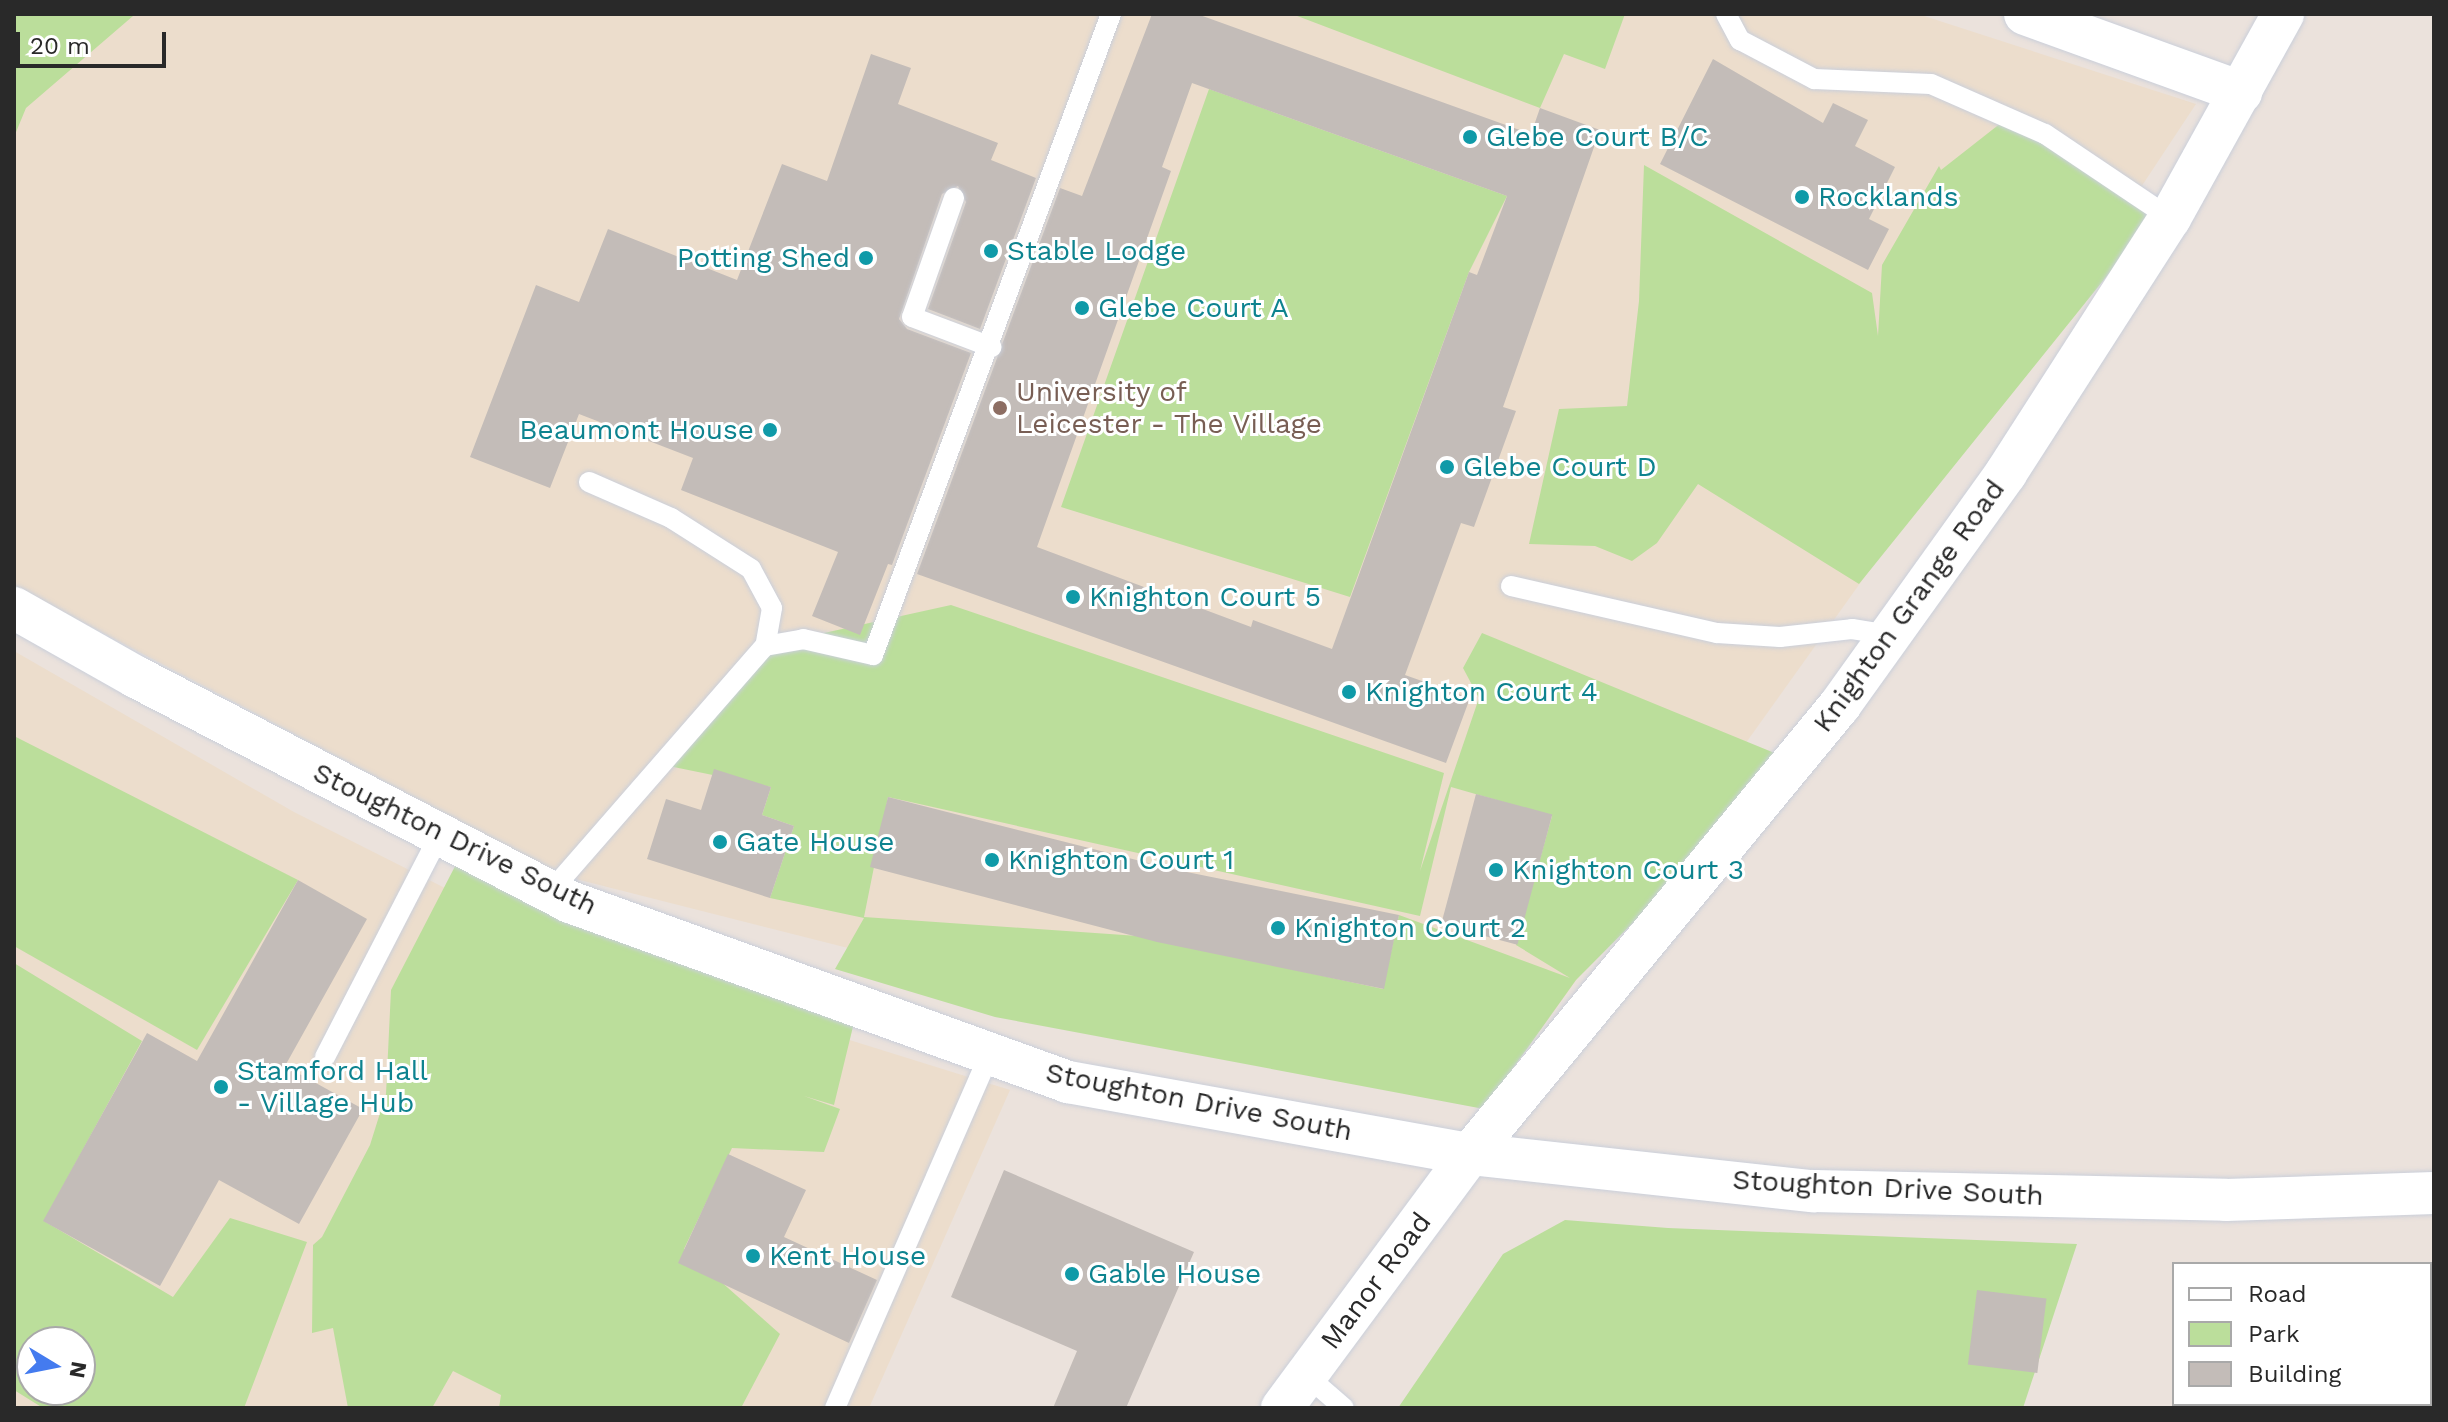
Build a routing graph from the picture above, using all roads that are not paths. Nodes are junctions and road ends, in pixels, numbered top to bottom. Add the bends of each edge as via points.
1 (1111, 14) edge
2 (1726, 14) edge
3 (2025, 14) edge
4 (2283, 14) edge
5 (2241, 92) junction
6 (954, 198) dead end
7 (2170, 218) junction
8 (991, 347) junction
9 (589, 482) dead end
10 (1511, 586) dead end
11 (14, 608) edge
12 (1891, 635) junction
13 (765, 646) junction
14 (440, 834) junction
15 (551, 891) junction
16 (990, 1053) junction
17 (325, 1057) dead end
18 (1470, 1154) junction
19 (2434, 1193) edge
20 (1294, 1392) edge
21 (835, 1408) edge
22 (1344, 1408) edge

1 - 8 lane
2 - 7 lane via 1740,40 1814,79 1931,84 2045,134
3 - 5 street
4 - 5 street, Knighton Grange Road
5 - 7 street, Knighton Grange Road
6 - 8 lane via 912,317
7 - 12 street, Knighton Grange Road via 2006,473
8 - 13 lane via 873,655 803,639
9 - 13 lane via 671,518 751,569 772,608
10 - 12 lane via 1717,633 1780,637 1852,629
11 - 14 street, Stoughton Drive South
12 - 18 street, Knighton Grange Road via 1840,705
13 - 15 lane
14 - 15 street, Stoughton Drive South
14 - 17 lane
15 - 16 street, Stoughton Drive South
16 - 18 street, Stoughton Drive South via 1068,1082
16 - 21 lane
18 - 19 street, Stoughton Drive South via 1813,1191 2226,1200
18 - 20 street, Manor Road
20 - 22 lane

